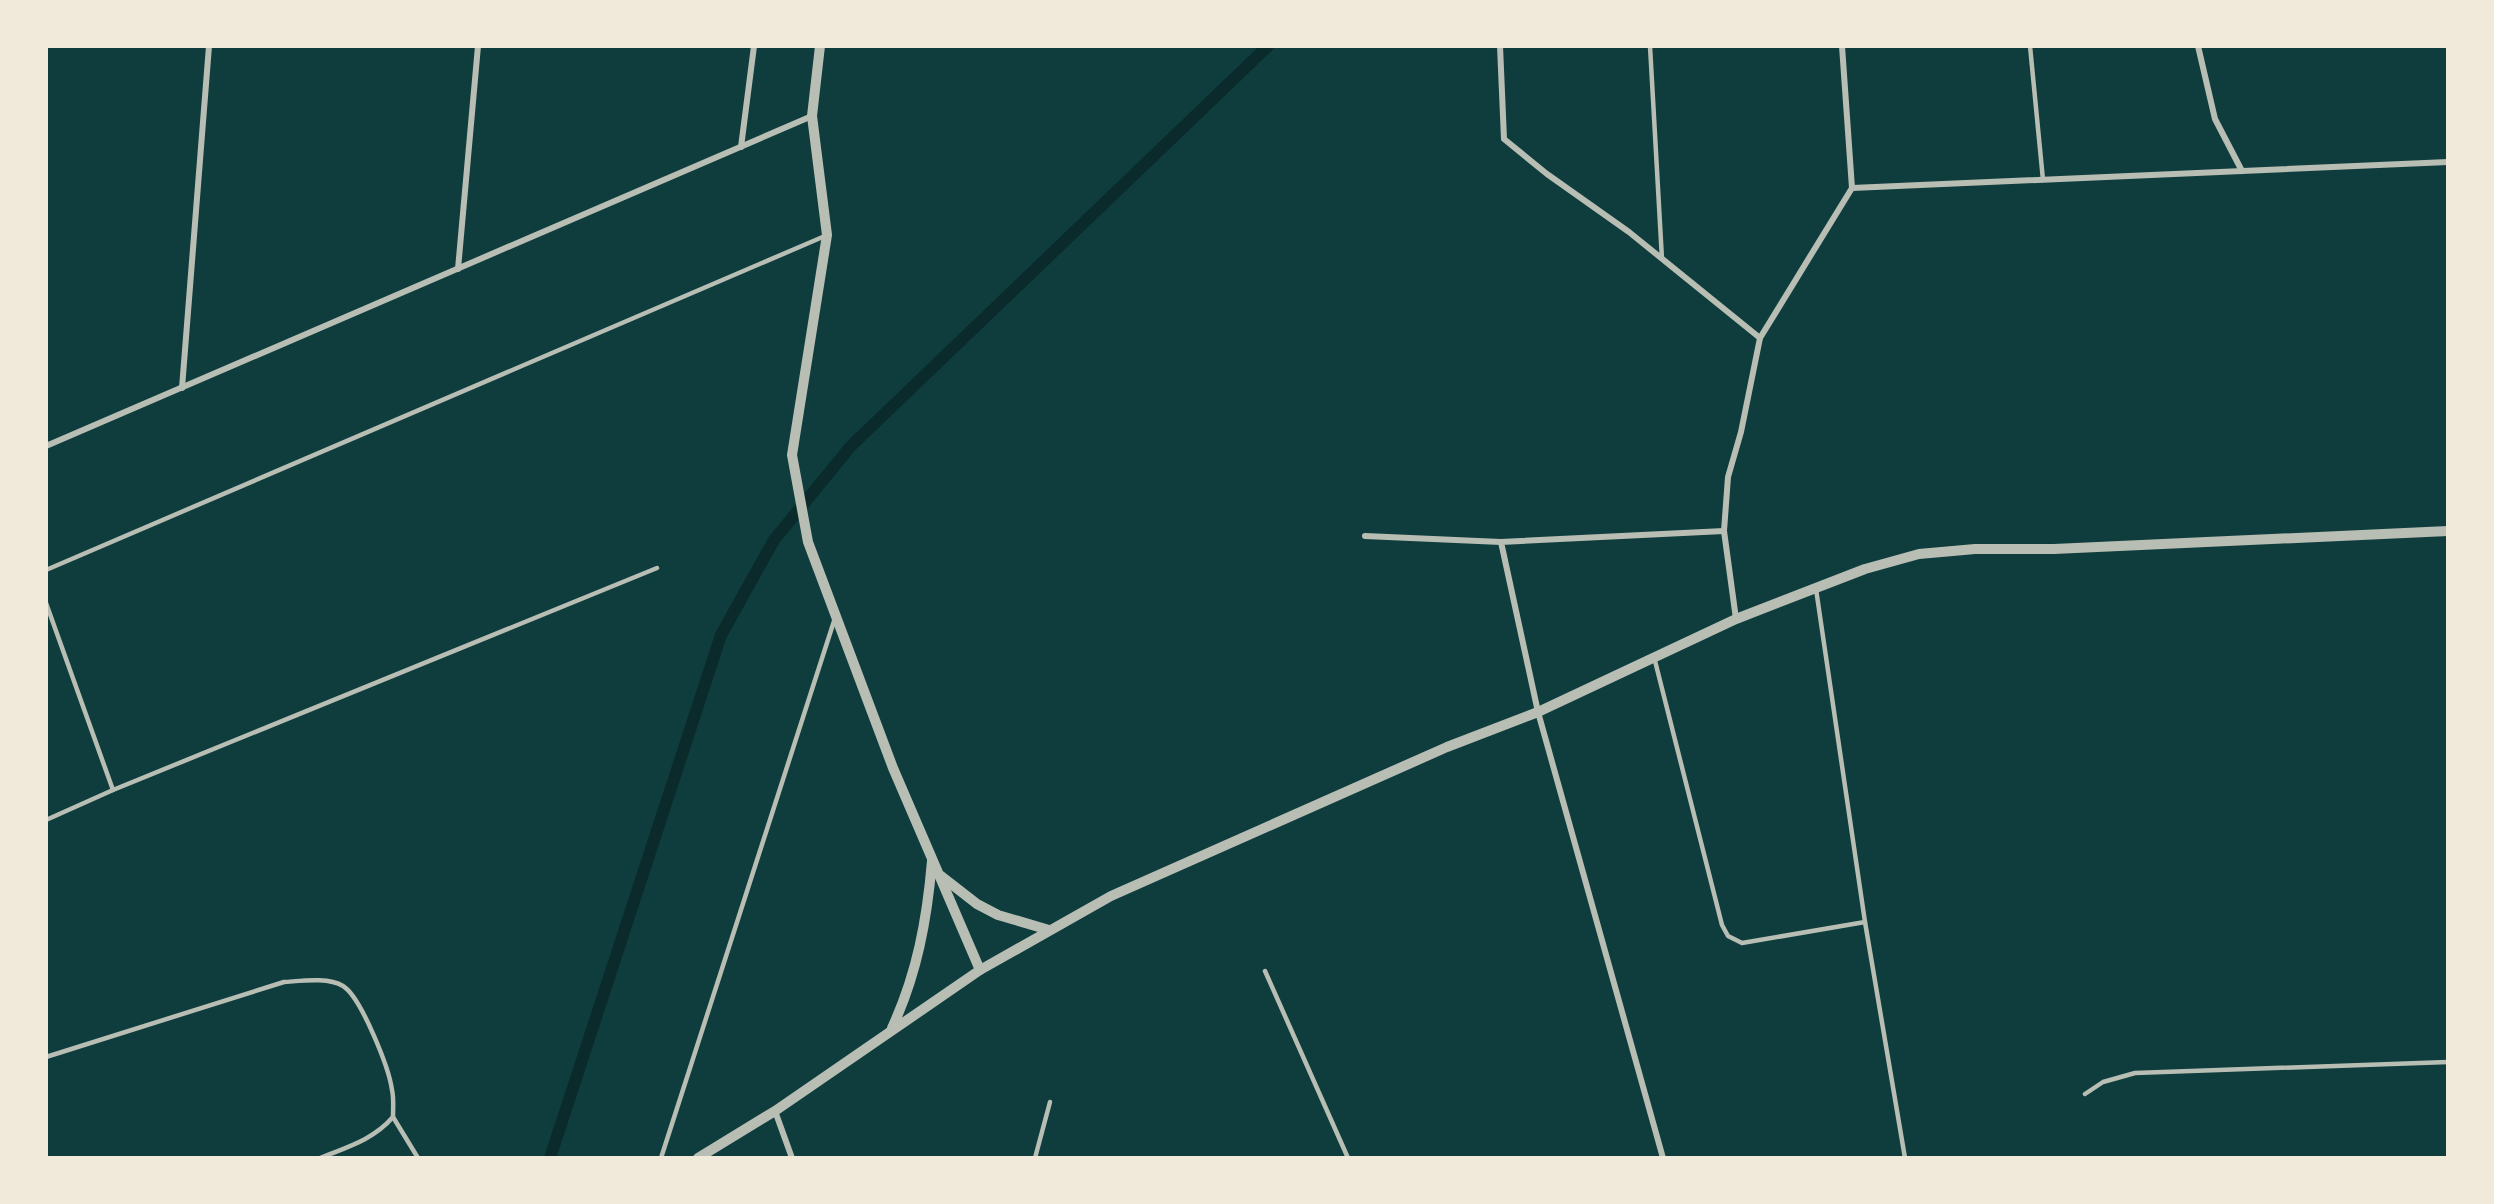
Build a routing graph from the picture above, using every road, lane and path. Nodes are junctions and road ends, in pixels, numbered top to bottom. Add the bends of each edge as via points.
1 (209, 46) edge
2 (478, 46) edge
3 (754, 46) edge
4 (820, 46) edge
5 (1500, 46) edge
6 (1650, 46) edge
7 (1842, 46) edge
8 (2030, 46) edge
9 (2198, 46) edge
10 (812, 116) junction
11 (741, 147) junction
12 (2448, 162) edge
13 (2242, 171) junction
14 (2043, 180) junction
15 (1852, 188) junction
16 (828, 234) junction
17 (1662, 259) junction
18 (458, 269) junction
19 (1760, 338) junction
20 (182, 388) junction
21 (46, 446) edge
22 (1724, 531) junction
23 (2448, 531) edge
24 (1365, 536) dead end
25 (1501, 542) junction
26 (657, 568) dead end
27 (46, 570) edge
28 (1816, 587) junction
29 (46, 603) edge
30 (836, 615) junction
31 (1736, 618) junction
32 (1654, 657) junction
33 (1538, 712) junction
34 (113, 790) junction
35 (46, 820) edge
36 (932, 857) junction
37 (939, 874) junction
38 (1864, 922) junction
39 (1049, 930) junction
40 (980, 970) junction
41 (1265, 971) dead end
42 (892, 1029) junction
43 (46, 1057) edge
44 (2448, 1062) edge
45 (2085, 1094) dead end
46 (1050, 1102) dead end
47 (775, 1111) junction
48 (393, 1117) junction
49 (320, 1158) edge
50 (418, 1158) edge
51 (661, 1158) edge
52 (698, 1158) edge
53 (792, 1158) edge
54 (1035, 1158) edge
55 (1348, 1158) edge
56 (1662, 1158) edge
57 (1905, 1158) edge

1 - 20 street
2 - 18 street
3 - 11 street
4 - 10 street
5 - 17 street via 1504,139
6 - 17 lane
7 - 15 street
8 - 14 lane
9 - 13 street via 2215,119
10 - 11 street
10 - 16 street
11 - 18 street
12 - 13 street
13 - 14 street
14 - 15 street
15 - 19 street
16 - 27 lane
16 - 30 street via 792,454 808,542
17 - 19 street
18 - 20 street
19 - 22 street via 1728,477
20 - 21 street
22 - 25 street
22 - 31 street
23 - 28 street via 2090,548 1975,549 1930,553 1865,569
24 - 25 street
25 - 33 street
26 - 34 lane
28 - 31 street
28 - 38 lane
29 - 34 lane
30 - 36 street via 893,768
30 - 51 lane
31 - 32 street
32 - 33 street
32 - 38 lane via 1728,936 1742,943
33 - 39 street via 1447,747 1229,843 1112,896
33 - 56 street
34 - 35 lane
36 - 37 street
36 - 42 street via 916,962 908,994
37 - 39 street via 998,915
37 - 40 street
38 - 57 lane
39 - 40 street
40 - 42 street
41 - 55 lane
42 - 47 street
43 - 48 lane via 284,982 316,980 344,986 363,1012 392,1089
44 - 45 lane via 2135,1073 2103,1082
46 - 54 lane
47 - 52 street
47 - 53 street
48 - 49 lane via 381,1131 363,1142
48 - 50 lane

